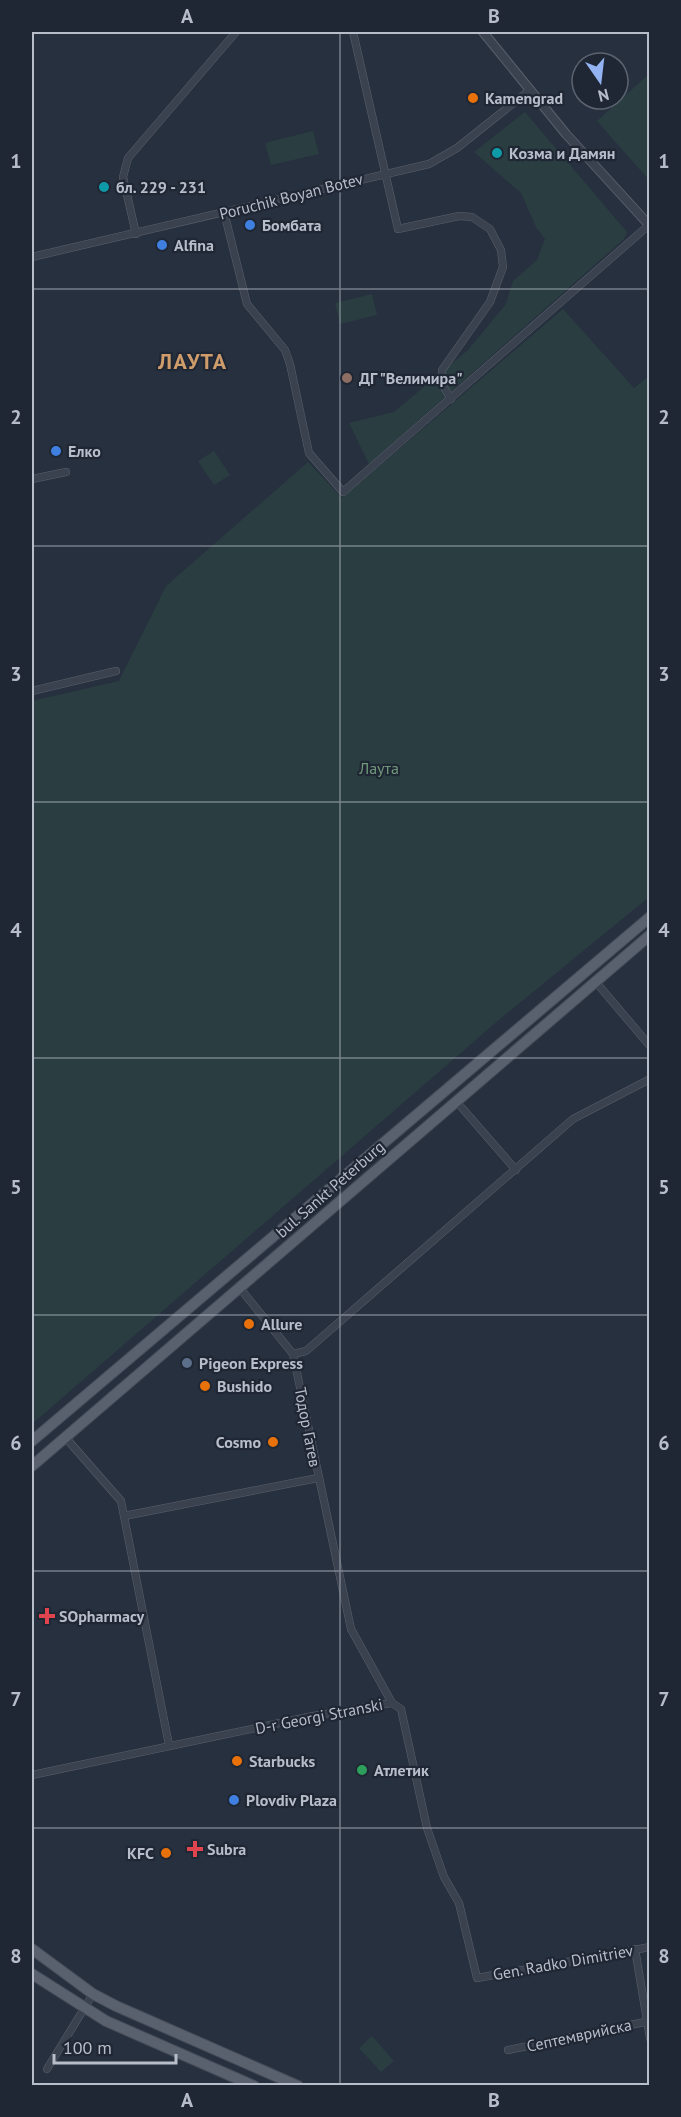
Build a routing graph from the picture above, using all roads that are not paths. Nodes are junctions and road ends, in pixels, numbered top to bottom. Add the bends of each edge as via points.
1 (236, 32) edge
2 (353, 32) edge
3 (483, 32) edge
4 (530, 90) junction
5 (386, 173) junction
6 (224, 212) junction
7 (649, 225) edge
8 (136, 234) junction
9 (32, 257) edge
10 (451, 399) junction
11 (66, 472) dead end
12 (32, 479) edge
13 (116, 671) dead end
14 (32, 691) edge
15 (650, 917) edge
16 (650, 935) edge
17 (595, 981) junction
18 (650, 1046) edge
19 (650, 1079) edge
20 (456, 1101) junction
21 (516, 1170) junction
22 (239, 1287) junction
23 (293, 1354) junction
24 (65, 1437) junction
25 (32, 1442) edge
26 (32, 1466) edge
27 (318, 1478) junction
28 (124, 1516) junction
29 (392, 1703) junction
30 (169, 1745) junction
31 (32, 1775) edge
32 (650, 1947) edge
33 (32, 1949) edge
34 (635, 1949) junction
35 (32, 1974) edge
36 (477, 1978) joint
37 (93, 1994) junction
38 (84, 2009) junction
39 (648, 2021) edge
40 (650, 2038) edge
41 (508, 2050) dead end
42 (46, 2069) dead end
43 (254, 2085) edge
44 (298, 2085) edge

1 - 8 street via 128,158 123,177
2 - 5 street
3 - 4 street
4 - 5 street, Poruchik Boyan Botev via 442,158
4 - 7 street
5 - 6 street, Poruchik Boyan Botev
5 - 10 street via 398,229 459,216 472,217 490,229 501,250 503,267 490,302 442,370 442,384
6 - 8 street, Poruchik Boyan Botev
6 - 10 street via 247,304 285,350 290,364 309,453 343,492
7 - 10 street
8 - 9 street, Poruchik Boyan Botev
11 - 12 street
13 - 14 street
15 - 25 main road, bul. Sankt Peterburg
16 - 17 main road, bul. Sankt Peterburg
17 - 18 street
17 - 20 main road, bul. Sankt Peterburg
19 - 21 street via 573,1119
20 - 21 street
20 - 22 main road, bul. Sankt Peterburg
21 - 23 street via 306,1350
22 - 23 street, Тодор Гатев
22 - 24 main road, bul. Sankt Peterburg
23 - 27 street, Тодор Гатев
24 - 26 main road, bul. Sankt Peterburg
24 - 28 street via 121,1501
27 - 28 street
27 - 29 street, Тодор Гатев via 351,1629
28 - 30 street
29 - 30 street, D-r Georgi Stranski
29 - 36 street, D-r Georgi Stranski via 401,1709 427,1827 444,1876 459,1903
30 - 31 street, D-r Georgi Stranski
32 - 34 street, Gen. Radko Dimitriev
33 - 37 main road
34 - 36 street, Gen. Radko Dimitriev
34 - 39 street
35 - 38 main road
37 - 38 street
37 - 44 main road
38 - 42 street
38 - 43 main road
39 - 40 street
39 - 41 street, Септемврийска

